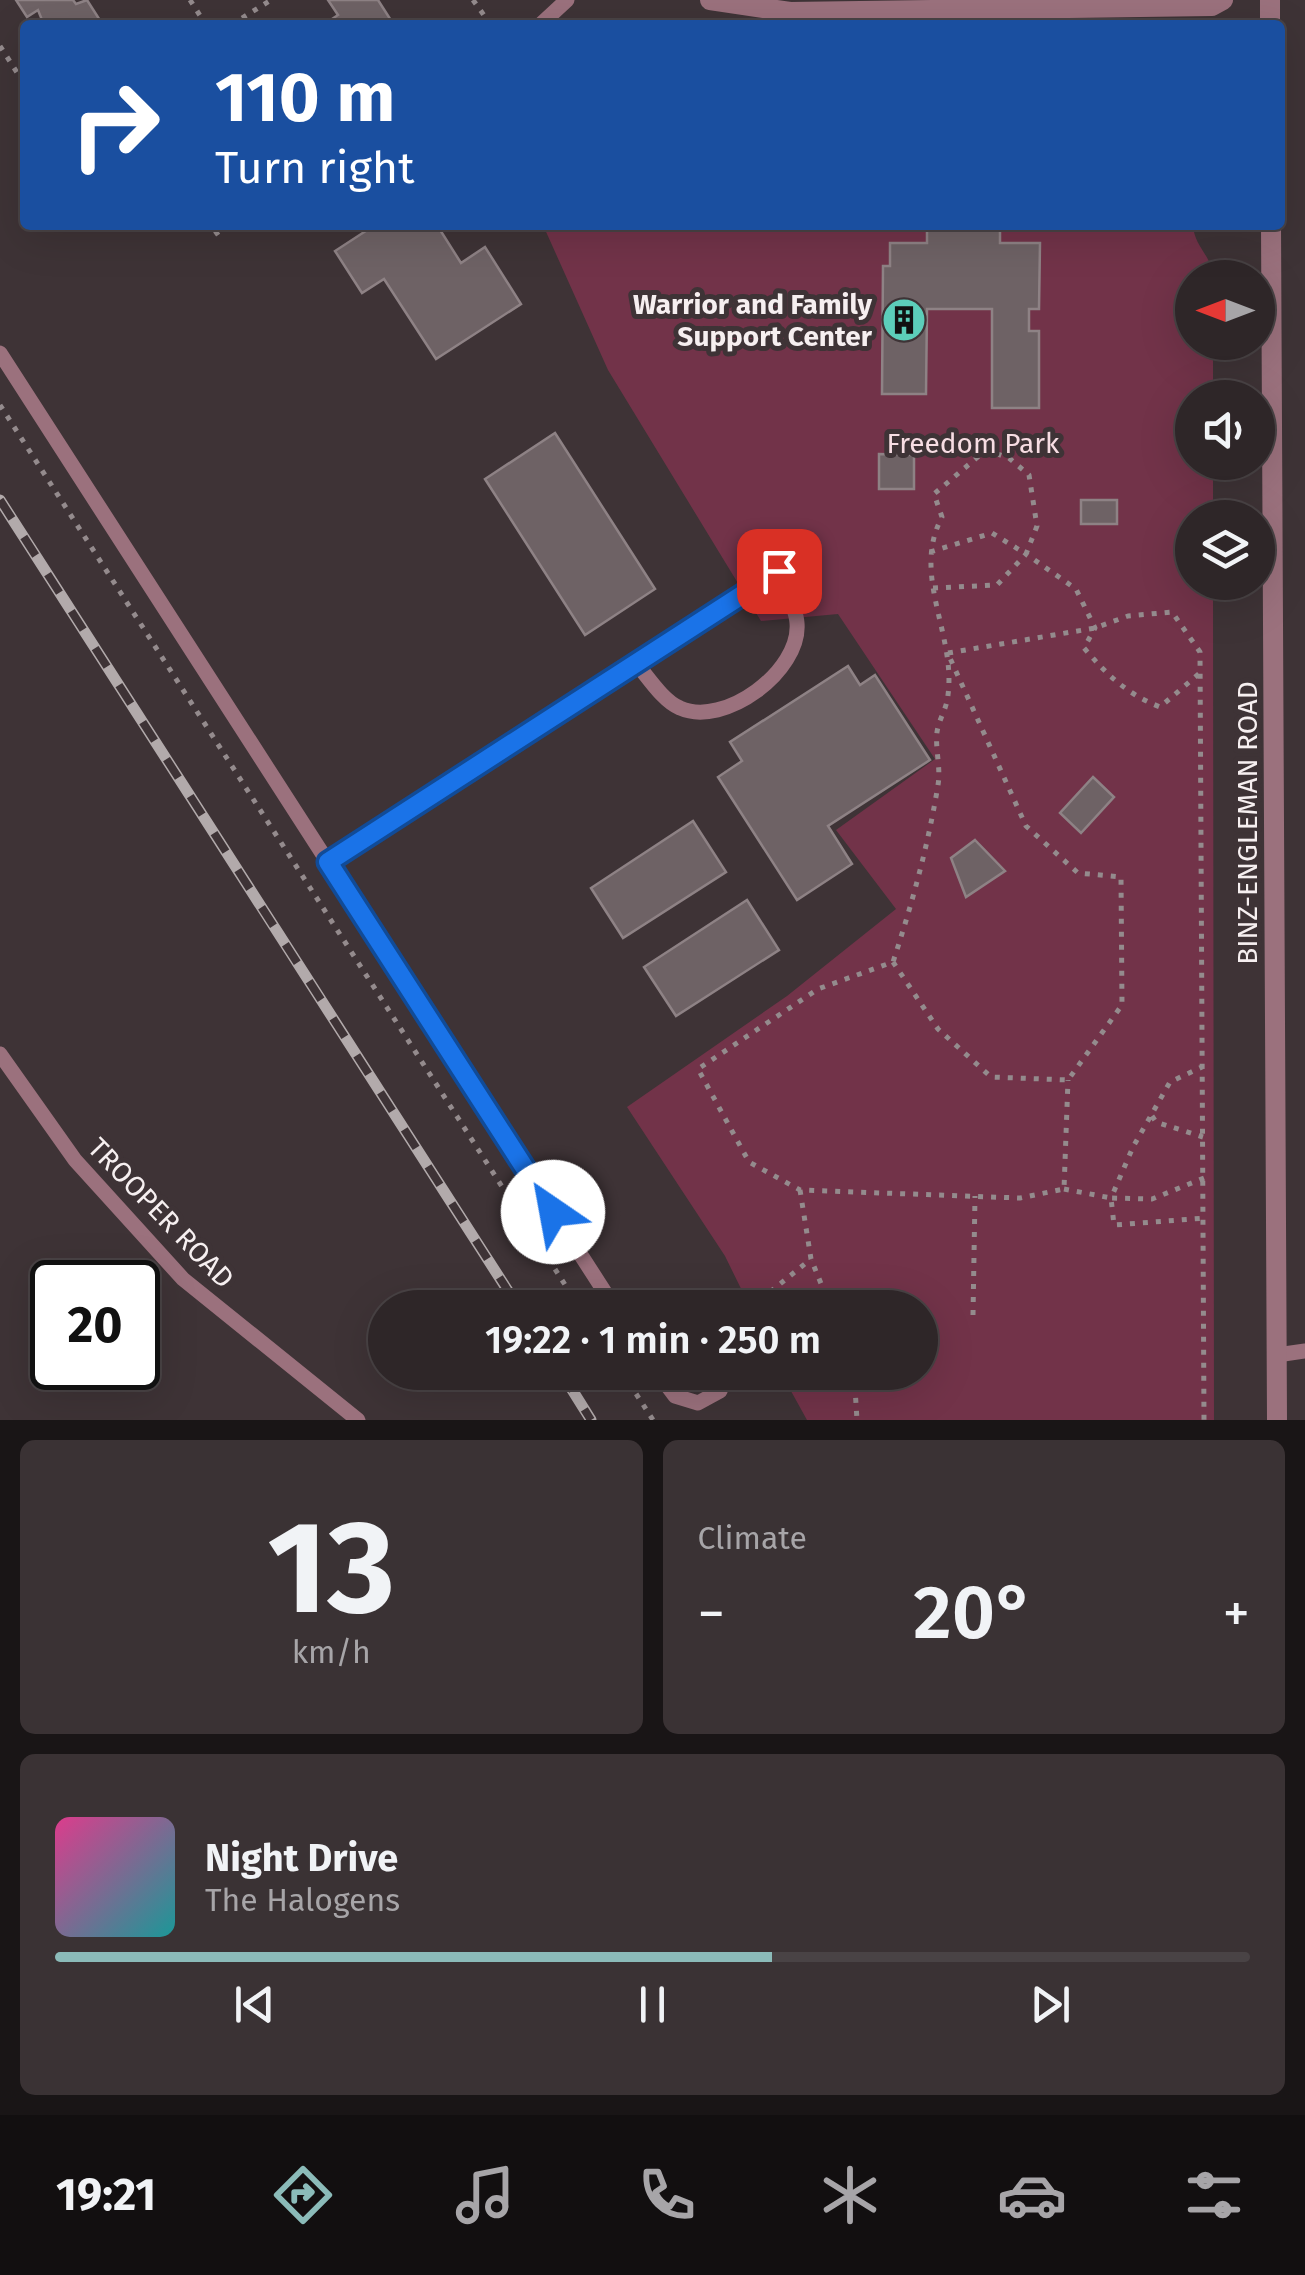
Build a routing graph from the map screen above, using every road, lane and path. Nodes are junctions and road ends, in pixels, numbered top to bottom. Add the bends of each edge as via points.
1 (567, 0) edge
2 (710, 0) edge
3 (1223, 0) edge
4 (267, 1) edge
5 (947, 5) edge
6 (239, 20) edge
7 (545, 20) edge
8 (0, 46) edge
9 (20, 76) edge
10 (1271, 230) edge
11 (0, 353) edge
12 (0, 405) edge
13 (930, 552) junction
14 (1026, 554) junction
15 (933, 588) junction
16 (1095, 628) junction
17 (948, 653) junction
18 (636, 663) junction
19 (1200, 672) junction
20 (328, 862) junction
21 (892, 962) junction
22 (0, 1054) edge
23 (1204, 1066) junction
24 (1068, 1080) junction
25 (1152, 1116) junction
26 (1204, 1137) junction
27 (1204, 1178) junction
28 (1064, 1189) junction
29 (800, 1190) junction
30 (974, 1196) junction
31 (1111, 1198) junction
32 (1205, 1218) junction
33 (811, 1259) junction
34 (568, 1290) edge
35 (602, 1290) edge
36 (772, 1290) edge
37 (824, 1290) edge
38 (973, 1315) dead end
39 (1305, 1351) edge
40 (1277, 1354) junction
41 (633, 1390) edge
42 (670, 1390) edge
43 (720, 1390) edge
44 (855, 1390) edge
45 (358, 1420) edge
46 (652, 1420) edge
47 (857, 1420) edge
48 (1204, 1420) edge
49 (1277, 1420) edge

1 - 7 lane
2 - 5 street via 790,12
3 - 5 street via 1212,6
4 - 6 path
8 - 9 path
10 - 40 street, BINZ-ENGLEMAN ROAD
11 - 20 lane
12 - 34 path
13 - 14 path via 992,533
13 - 14 path via 942,517 934,494 986,450 1029,475 1036,526
13 - 15 path
14 - 15 path via 997,585
14 - 16 path via 1076,589
15 - 17 path
16 - 17 path
16 - 19 path via 1128,616 1172,612 1200,652
16 - 19 path via 1084,648 1111,679 1160,708
17 - 21 path via 948,696 937,732 939,782 919,883
17 - 24 path via 1026,826 1078,873 1121,877 1122,1004
18 - 18 lane via 724,607 779,571 798,623 790,658 736,704 700,715 675,707
18 - 20 lane
19 - 23 path
20 - 35 lane
21 - 24 path via 938,1029 991,1077
21 - 29 path via 818,989 698,1070 748,1162
22 - 45 lane, TROOPER ROAD via 74,1160 183,1279
23 - 25 path via 1170,1082
23 - 26 path
24 - 28 path
25 - 26 path
25 - 31 path
26 - 27 path
27 - 31 path via 1152,1199
27 - 32 path
28 - 30 path via 1020,1198
28 - 31 path
29 - 30 path
29 - 33 path
30 - 38 path
31 - 32 path via 1114,1225
32 - 48 path
33 - 36 path
33 - 37 path
39 - 40 lane
40 - 49 street, BINZ-ENGLEMAN ROAD
41 - 46 path
42 - 43 lane via 698,1403
44 - 47 path

